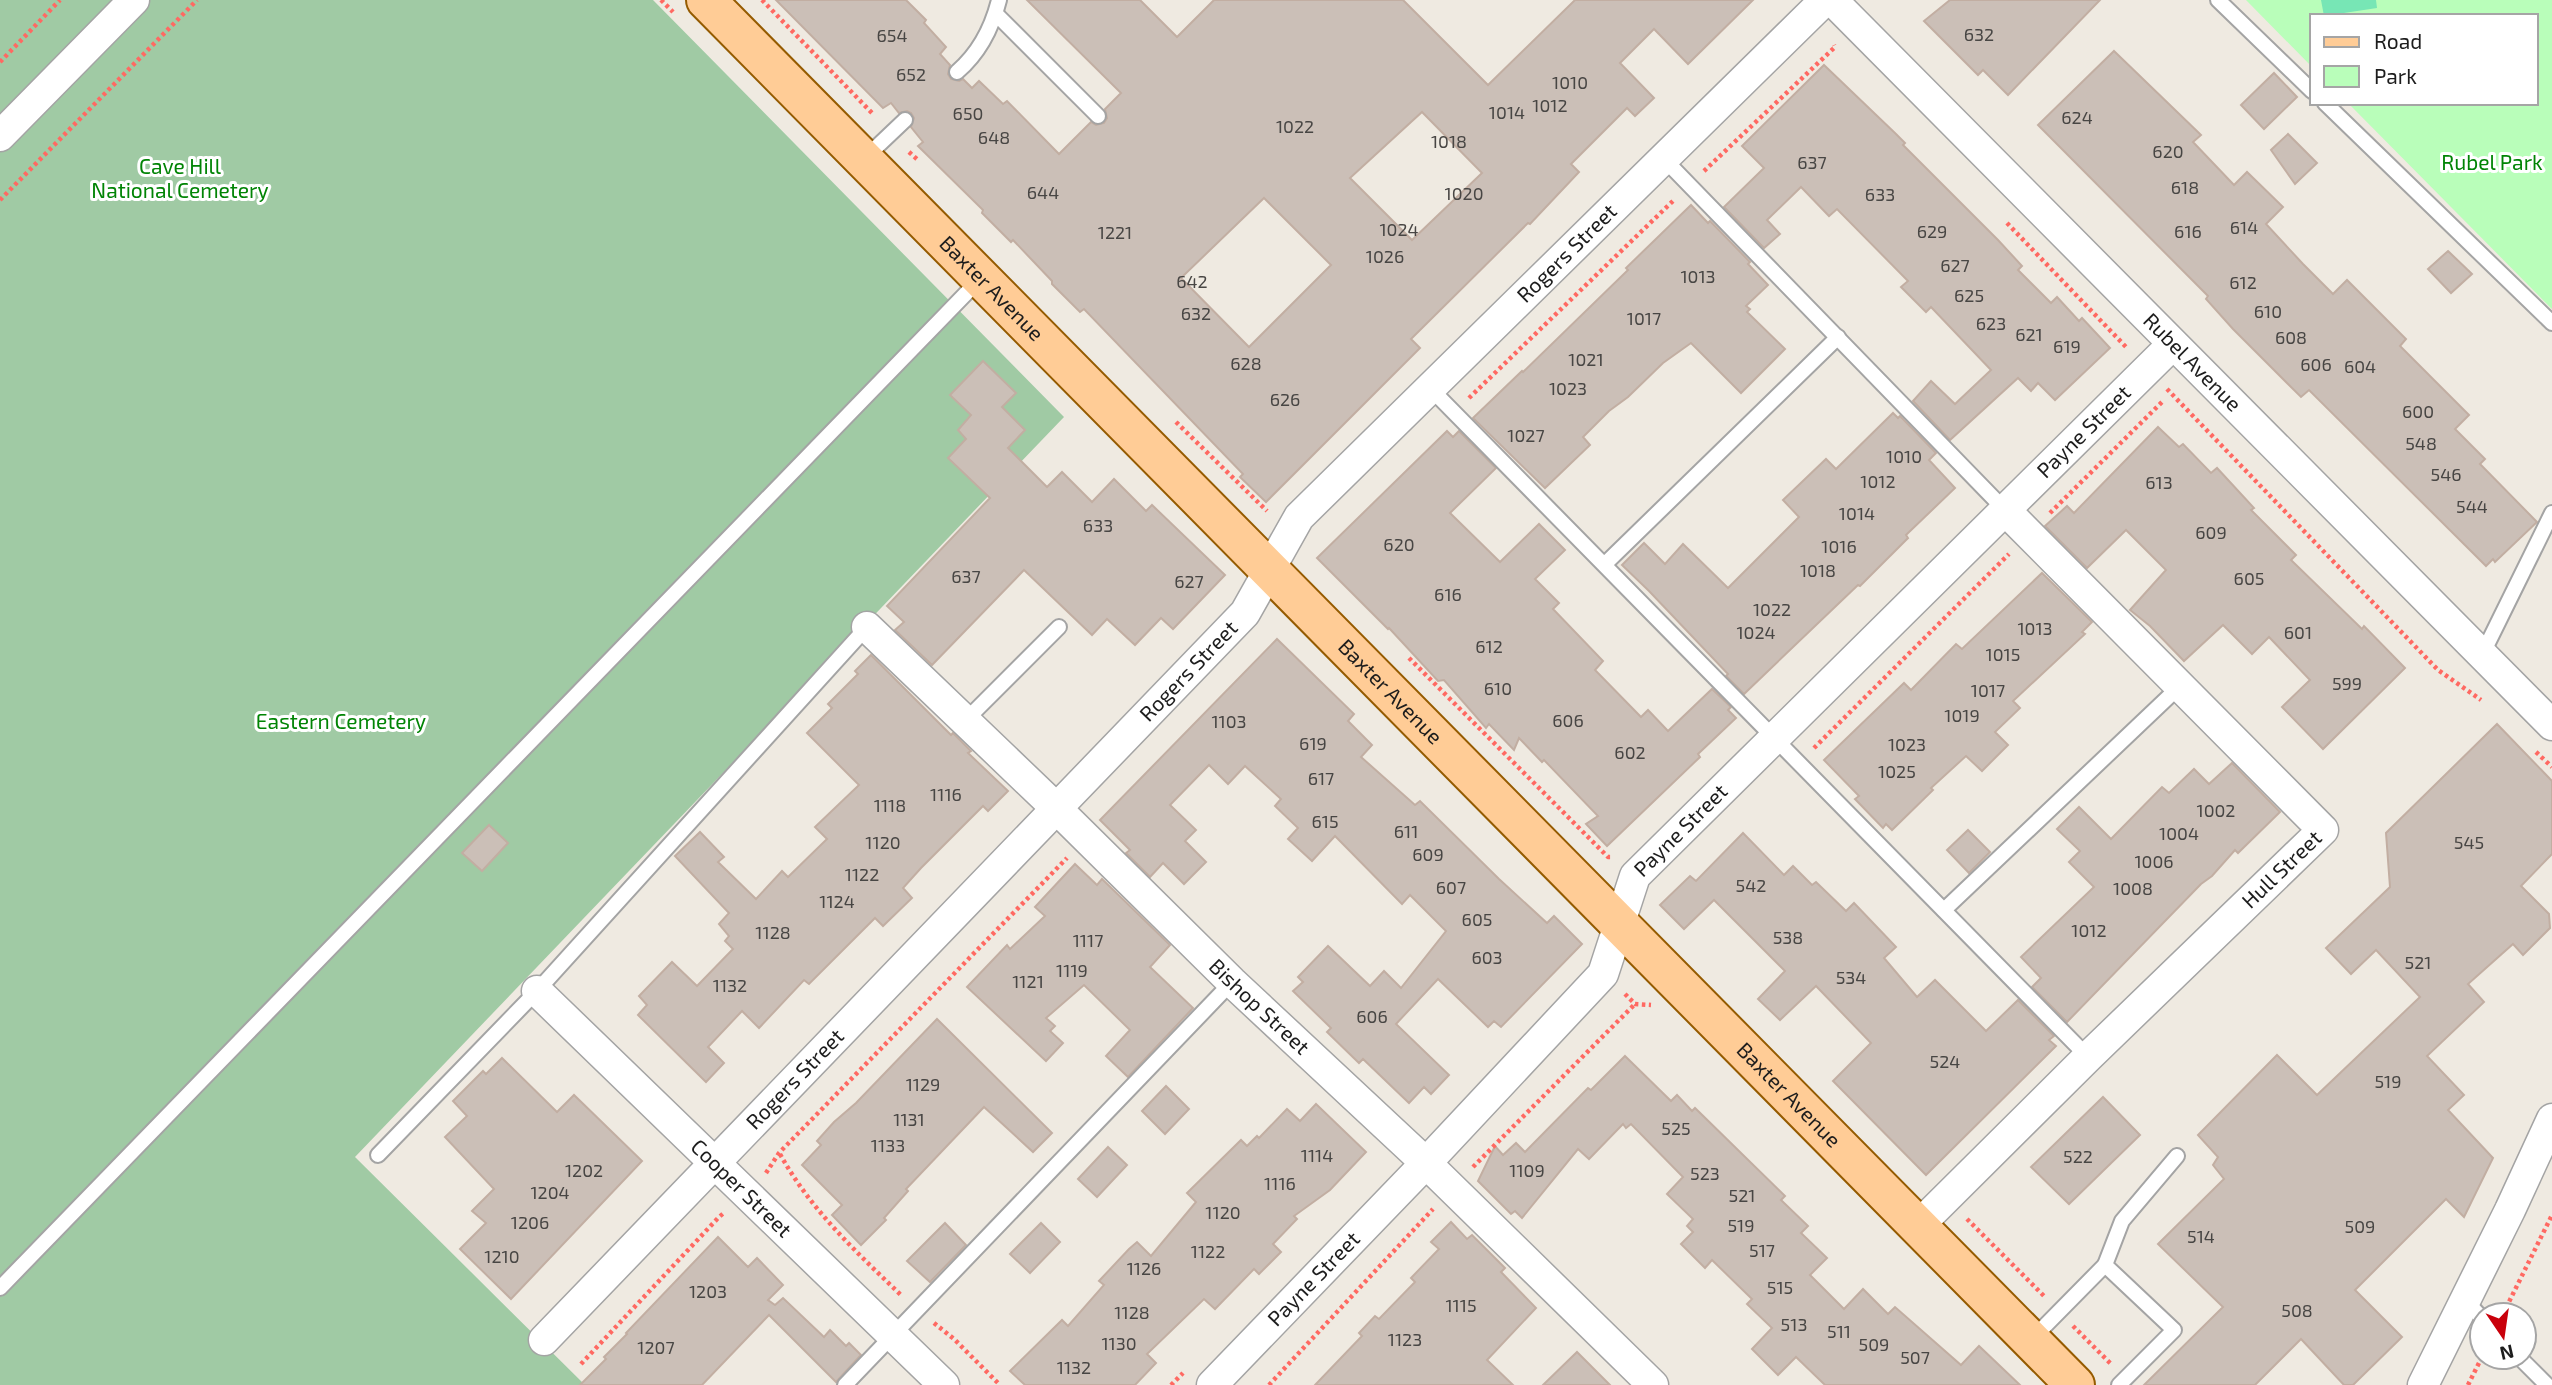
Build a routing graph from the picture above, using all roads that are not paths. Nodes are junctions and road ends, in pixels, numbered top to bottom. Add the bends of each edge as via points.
1 (134, 0) edge
2 (706, 0) edge
3 (1825, 0) edge
4 (1832, 0) edge
5 (2218, 0) edge
6 (997, 7) edge
7 (957, 72) dead end
8 (2310, 89) edge
9 (2327, 105) edge
10 (1098, 116) dead end
11 (905, 120) dead end
12 (0, 136) edge
13 (863, 159) junction
14 (1664, 159) junction
15 (981, 278) junction
16 (2552, 323) edge
17 (1838, 337) junction
18 (2173, 344) junction
19 (1430, 388) junction
20 (2005, 510) junction
21 (2552, 513) edge
22 (1605, 564) junction
23 (1268, 569) junction
24 (867, 626) joint
25 (1059, 627) dead end
26 (2482, 655) junction
27 (2180, 686) junction
28 (965, 721) junction
29 (2552, 725) edge
30 (1775, 738) junction
31 (1056, 808) junction
32 (1944, 910) junction
33 (1620, 924) junction
34 (1232, 982) junction
35 (537, 991) junction
36 (2088, 1058) junction
37 (2552, 1119) edge
38 (378, 1155) dead end
39 (2177, 1156) dead end
40 (715, 1162) junction
41 (1426, 1164) junction
42 (1919, 1225) junction
43 (2105, 1265) junction
44 (0, 1288) edge
45 (2477, 1301) edge
46 (2468, 1318) edge
47 (891, 1336) junction
48 (544, 1340) dead end
49 (2031, 1340) junction
50 (2533, 1371) edge
51 (2122, 1382) edge
52 (845, 1385) edge
53 (944, 1385) edge
54 (1212, 1385) edge
55 (1653, 1385) edge
56 (2075, 1385) edge
57 (2423, 1385) edge
58 (2547, 1385) edge

1 - 12 street
2 - 13 main road, Baxter Avenue
3 - 14 street, Rogers Street
4 - 18 street, Rubel Avenue
5 - 8 lane
6 - 7 lane via 993,25
6 - 10 lane
9 - 16 lane
11 - 13 lane
13 - 15 main road, Baxter Avenue
14 - 17 lane
14 - 19 street, Rogers Street
15 - 23 main road, Baxter Avenue
15 - 44 lane
17 - 20 lane
17 - 22 lane
18 - 20 street, Payne Street
18 - 26 street, Rubel Avenue
19 - 22 lane
19 - 23 street, Rogers Street via 1299,517
20 - 27 street, Hull Street
20 - 30 street, Payne Street
21 - 26 lane
22 - 30 lane
23 - 31 street, Rogers Street via 1245,613
23 - 33 main road, Baxter Avenue
24 - 28 street, Bishop Street
24 - 35 lane
25 - 28 lane
26 - 29 street, Rubel Avenue
27 - 32 lane
27 - 36 street, Hull Street via 2323,830
28 - 31 street, Bishop Street
30 - 32 lane
30 - 33 street, Payne Street via 1635,876
31 - 34 street, Bishop Street
31 - 40 street, Rogers Street
32 - 36 lane
33 - 41 street, Payne Street via 1603,974
33 - 42 main road, Baxter Avenue
34 - 41 street, Bishop Street
34 - 47 lane
35 - 38 lane
35 - 40 street, Cooper Street
36 - 42 street, Hull Street
37 - 45 street via 2510,1210
39 - 43 lane via 2122,1221
40 - 47 street, Cooper Street
40 - 48 street, Rogers Street
41 - 54 street, Payne Street
41 - 55 street, Bishop Street
42 - 49 main road, Baxter Avenue
43 - 49 lane
43 - 51 lane via 2174,1329
46 - 57 street
47 - 52 lane
47 - 53 street, Cooper Street
49 - 56 main road, Baxter Avenue
50 - 58 lane

